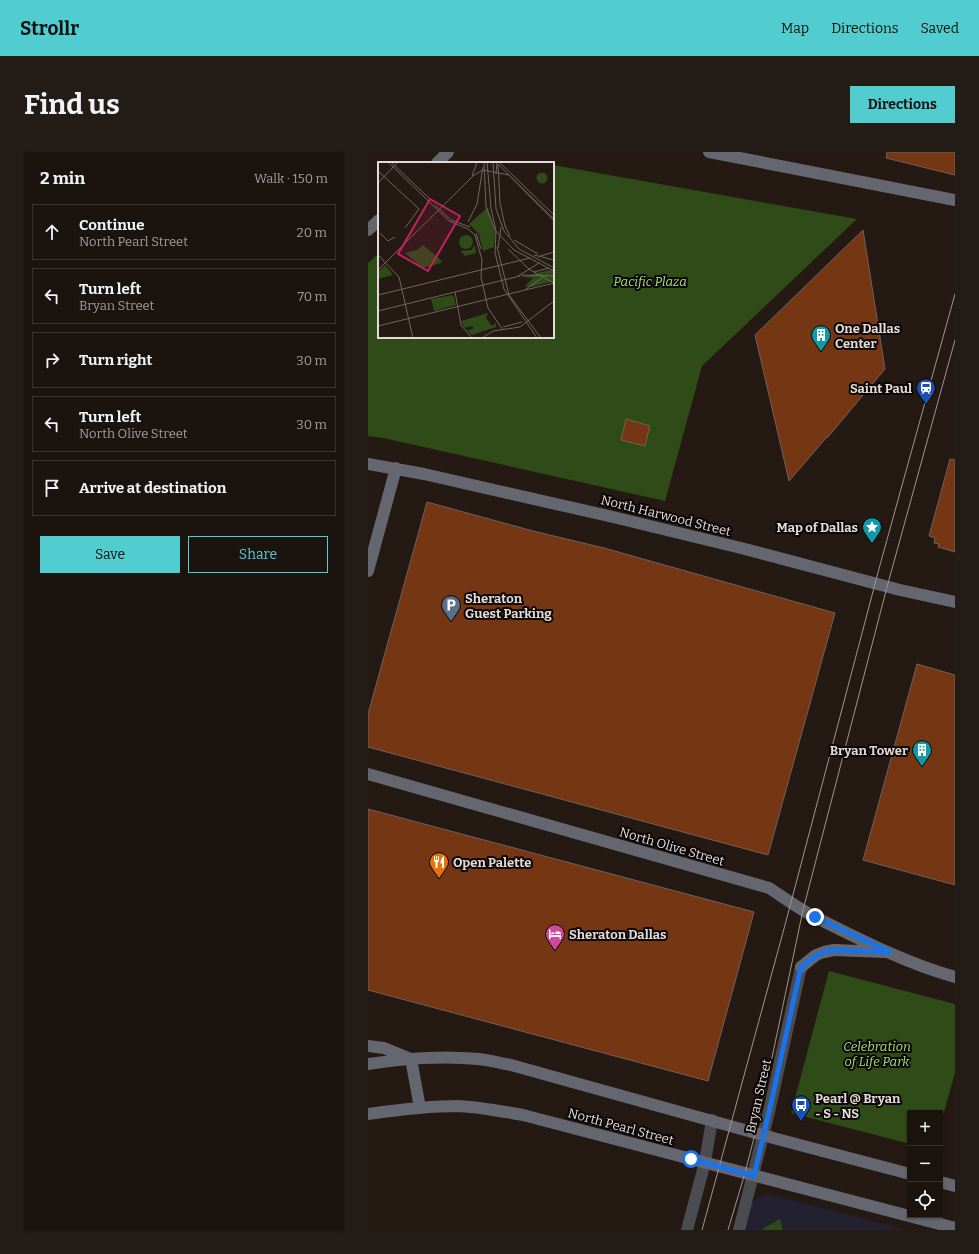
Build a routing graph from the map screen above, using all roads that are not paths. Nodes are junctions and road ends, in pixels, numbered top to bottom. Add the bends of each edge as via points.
1 (448, 152) edge
2 (709, 152) edge
3 (438, 162) edge
4 (955, 200) edge
5 (378, 221) edge
6 (368, 230) edge
7 (368, 464) edge
8 (396, 468) junction
9 (368, 571) edge
10 (955, 602) edge
11 (368, 774) edge
12 (890, 952) junction
13 (955, 977) edge
14 (368, 1046) edge
15 (411, 1058) junction
16 (368, 1064) edge
17 (420, 1108) junction
18 (368, 1114) edge
19 (712, 1120) junction
20 (764, 1135) junction
21 (705, 1162) junction
22 (907, 1173) edge
23 (754, 1176) junction
24 (943, 1183) edge
25 (955, 1186) edge
26 (955, 1228) edge
27 (687, 1230) edge
28 (739, 1230) edge

1 - 3 street
2 - 4 street
5 - 6 street
7 - 8 street, North Harwood Street
8 - 9 street
8 - 10 street, North Harwood Street via 613,517
11 - 12 street, North Olive Street via 769,888 813,916
12 - 13 street, North Olive Street via 933,971
12 - 20 street, Bryan Street via 834,950 816,956 801,967
14 - 15 street via 384,1048
15 - 16 street
15 - 17 street
15 - 19 street via 478,1058
17 - 18 street, North Pearl Street
17 - 21 street, North Pearl Street via 458,1106 523,1115
19 - 20 street
19 - 21 street
20 - 22 street
20 - 23 street, Bryan Street
21 - 23 street, North Pearl Street
21 - 27 street
23 - 26 street, North Pearl Street
23 - 28 street, Bryan Street
24 - 25 street

